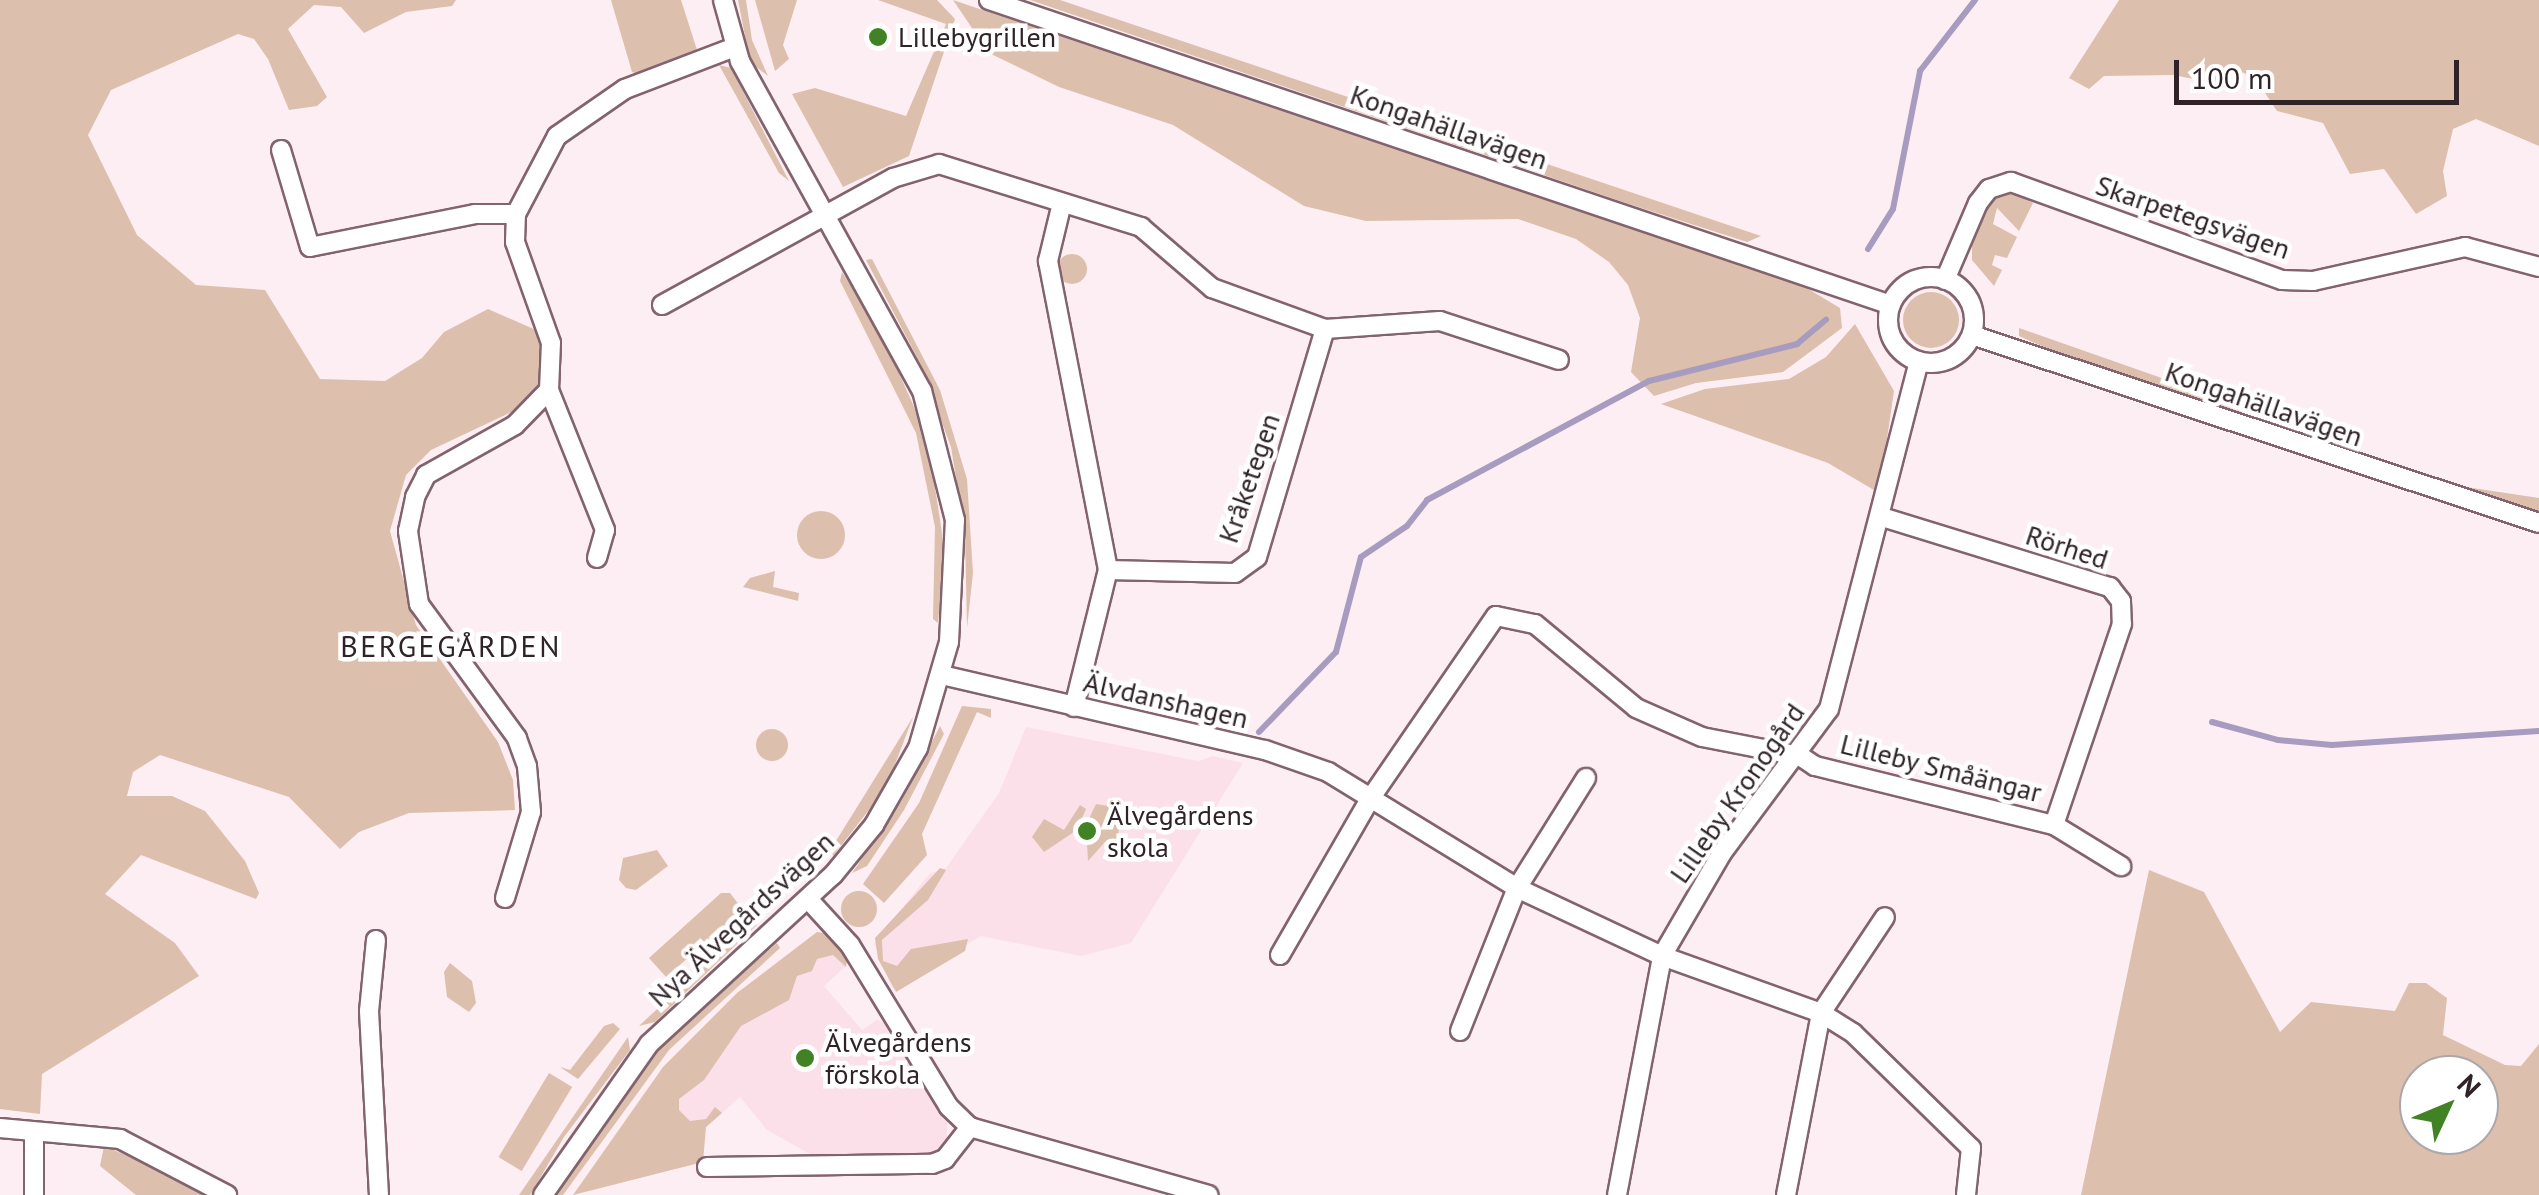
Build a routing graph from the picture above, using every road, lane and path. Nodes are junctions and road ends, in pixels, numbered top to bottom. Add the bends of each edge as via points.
1 (723, 0) edge
2 (989, 0) edge
3 (735, 47) junction
4 (281, 150) dead end
5 (1062, 203) junction
6 (516, 214) junction
7 (826, 216) junction
8 (2539, 267) edge
9 (1945, 280) junction
10 (662, 305) dead end
11 (1890, 305) junction
12 (1325, 329) junction
13 (1972, 335) junction
14 (1559, 360) dead end
15 (1919, 362) junction
16 (549, 390) junction
17 (1882, 518) junction
18 (2539, 523) edge
19 (596, 558) dead end
20 (1108, 570) junction
21 (942, 675) junction
22 (1074, 708) junction
23 (1800, 756) junction
24 (1586, 778) dead end
25 (1370, 800) junction
26 (2054, 824) junction
27 (2122, 866) dead end
28 (1516, 888) junction
29 (505, 898) dead end
30 (808, 899) junction
31 (1885, 917) dead end
32 (376, 940) dead end
33 (1280, 955) dead end
34 (1662, 956) junction
35 (1822, 1013) junction
36 (1460, 1031) dead end
37 (970, 1126) junction
38 (0, 1128) edge
39 (34, 1132) junction
40 (707, 1167) dead end
41 (34, 1195) edge
42 (227, 1195) edge
43 (378, 1195) edge
44 (544, 1195) edge
45 (1209, 1195) edge
46 (1617, 1195) edge
47 (1786, 1195) edge
48 (1966, 1195) edge

1 - 3 street, Nya Älvegårdsvägen
2 - 11 street, Kongahällavägen
3 - 6 street via 625,89 557,136
3 - 7 street, Nya Älvegårdsvägen
4 - 6 street via 310,247 476,214
5 - 7 street via 939,164 912,168
5 - 12 street via 1142,227 1212,288
5 - 20 street via 1048,262
6 - 16 street via 515,242 551,343
7 - 10 street
7 - 21 street, Nya Älvegårdsvägen via 908,359 944,462 956,547
8 - 9 street, Skarpetegsvägen via 2455,248 2313,281 2282,280 2012,182 1989,189 1978,204
9 - 11 street via 1913,281
9 - 13 street via 1970,302
11 - 15 street via 1892,340
12 - 14 street via 1440,322
12 - 20 street, Kråketegen via 1257,557 1236,572
13 - 15 street via 1951,359
13 - 18 street, Kongahällavägen
15 - 17 street, Lilleby Kronogård
16 - 19 street via 605,530
16 - 29 street via 515,425 426,475 408,532 418,604 516,738 528,766 532,812
17 - 23 street, Lilleby Kronogård via 1828,709
17 - 26 street, Rörhed via 2110,587 2121,601 2122,624
20 - 22 street
21 - 22 street, Älvdanshagen
21 - 30 street, Nya Älvegårdsvägen via 898,786 848,858
22 - 25 street, Älvdanshagen via 1264,750 1328,772
23 - 25 street, Lilleby Småängar via 1702,737 1640,710 1535,624 1496,616
23 - 26 street, Lilleby Småängar via 1816,766
23 - 34 street, Lilleby Kronogård via 1731,841
24 - 28 street
25 - 28 street, Älvdanshagen
25 - 33 street
26 - 27 street, Lilleby Småängar
28 - 34 street, Älvdanshagen
28 - 36 street
30 - 37 street via 850,945 949,1107
30 - 44 street, Nya Älvegårdsvägen via 649,1044
31 - 35 street
32 - 43 street via 369,1011
34 - 35 street, Älvdanshagen
34 - 46 street, Lilleby Kronogård
35 - 47 street
35 - 48 street, Älvdanshagen via 1854,1033 1962,1138 1974,1159
37 - 40 street via 945,1159 932,1164
37 - 45 street
38 - 39 street
39 - 41 street
39 - 42 street via 120,1139

